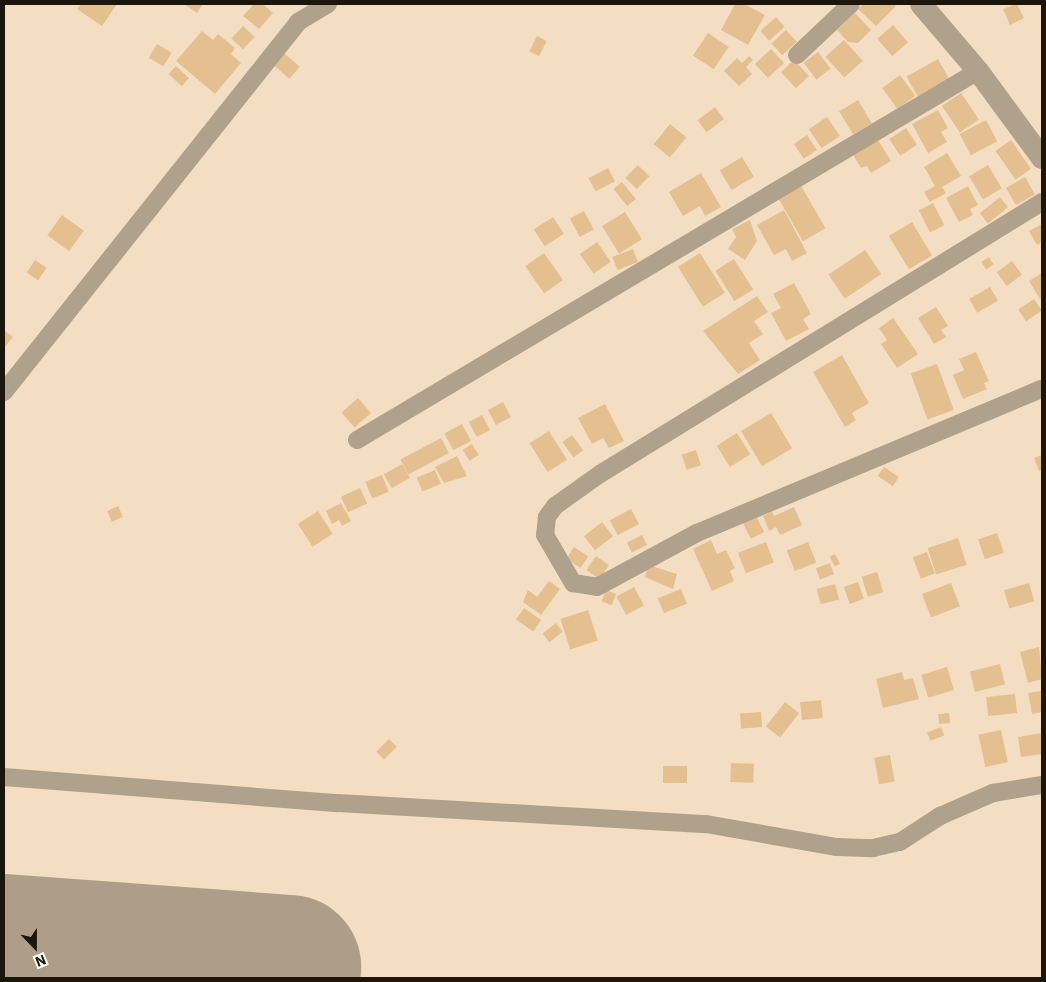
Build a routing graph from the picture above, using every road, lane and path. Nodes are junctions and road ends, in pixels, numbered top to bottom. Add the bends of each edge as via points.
1 (328, 4) edge
2 (851, 4) edge
3 (921, 4) edge
4 (797, 55) dead end
5 (978, 71) junction
6 (1042, 158) edge
7 (1042, 202) edge
8 (1042, 389) edge
9 (4, 392) edge
10 (357, 440) dead end
11 (4, 777) edge
12 (1042, 785) edge

1 - 9 street via 298,22
2 - 4 street
3 - 5 street
5 - 6 street
5 - 10 street
7 - 8 street via 600,474 555,506 546,517 545,535 573,583 597,587 614,581 697,533
11 - 12 street via 338,803 706,824 837,848 873,848 900,842 940,816 994,793

